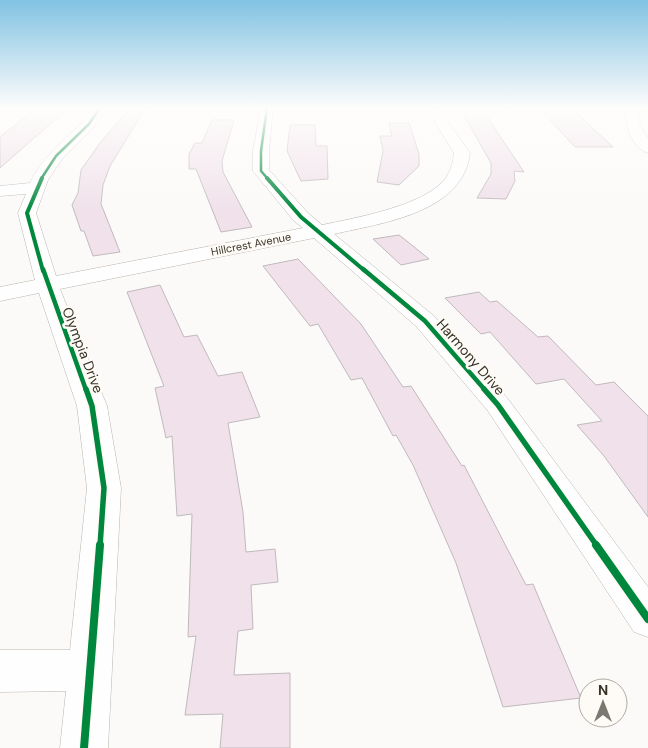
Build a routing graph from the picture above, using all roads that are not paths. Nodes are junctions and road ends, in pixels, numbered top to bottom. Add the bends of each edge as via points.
1 (70, 143) edge
2 (262, 143) edge
3 (455, 143) edge
4 (36, 188) junction
5 (0, 191) edge
6 (317, 231) junction
7 (47, 285) junction
8 (0, 294) edge
9 (648, 619) edge
10 (91, 670) junction
11 (0, 671) edge
12 (84, 748) edge

1 - 4 street, Olympia Drive via 56,156
2 - 6 street, Harmony Drive via 261,172
3 - 6 street, Hillcrest Avenue via 462,153 460,171 444,190 419,204
4 - 5 street
4 - 7 street, Olympia Drive via 27,213
6 - 7 street, Hillcrest Avenue
6 - 9 street, Harmony Drive via 425,321 498,405
7 - 8 street, Hillcrest Avenue
7 - 10 street, Olympia Drive via 92,406 104,488
10 - 11 street
10 - 12 street, Olympia Drive

